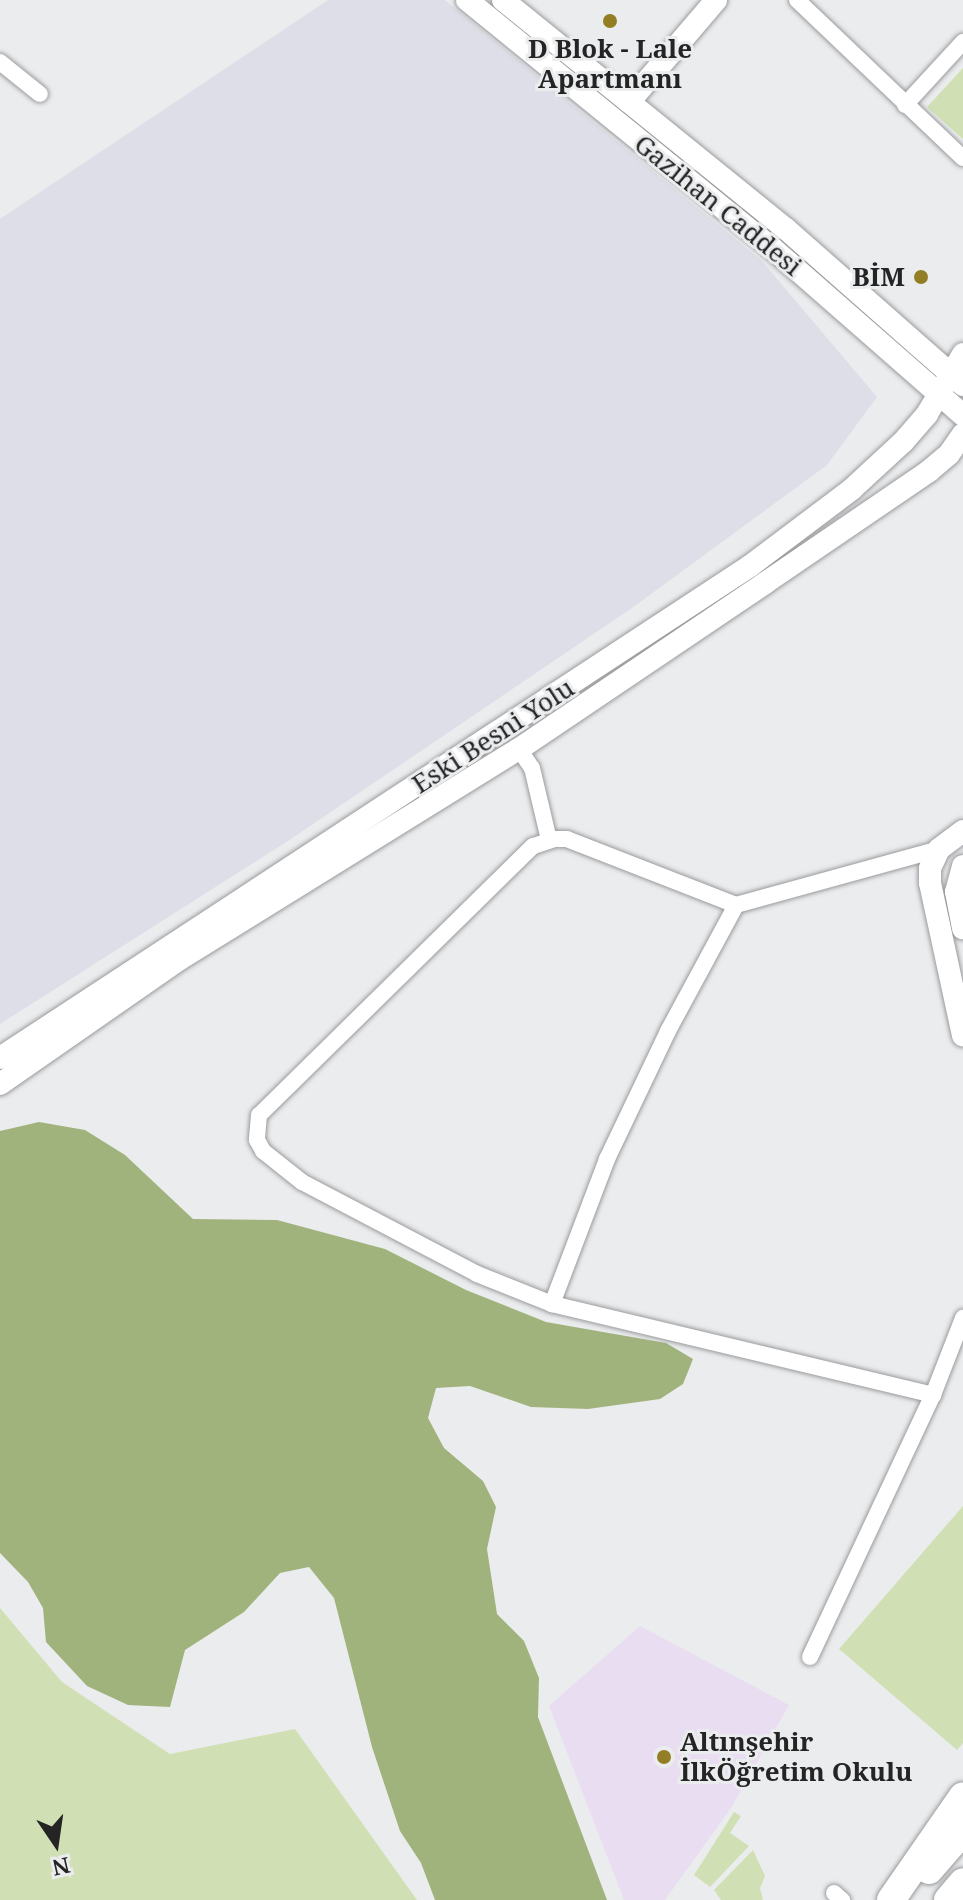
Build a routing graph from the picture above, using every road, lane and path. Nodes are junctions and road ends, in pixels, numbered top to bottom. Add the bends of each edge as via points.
1 (467, 0) edge
2 (503, 0) edge
3 (716, 0) edge
4 (797, 0) edge
5 (963, 42) edge
6 (0, 62) edge
7 (40, 94) dead end
8 (629, 102) junction
9 (905, 105) junction
10 (963, 158) edge
11 (963, 354) edge
12 (957, 379) edge
13 (939, 394) junction
14 (963, 415) edge
15 (963, 434) edge
16 (963, 455) edge
17 (929, 471) junction
18 (519, 749) junction
19 (963, 831) edge
20 (549, 840) junction
21 (939, 849) junction
22 (963, 866) edge
23 (736, 905) junction
24 (963, 928) edge
25 (963, 1035) edge
26 (0, 1058) edge
27 (0, 1084) edge
28 (552, 1304) junction
29 (963, 1318) edge
30 (933, 1395) junction
31 (810, 1657) dead end
32 (963, 1796) edge
33 (963, 1831) edge
34 (963, 1882) edge
35 (891, 1900) edge
36 (902, 1900) edge
37 (948, 1900) edge

1 - 13 main road, Gazihan Caddesi via 771,247
2 - 8 main road, Gazihan Caddesi
3 - 8 main road
4 - 9 street
5 - 9 street
6 - 7 street
8 - 12 main road, Gazihan Caddesi via 786,229
9 - 10 street
11 - 12 main road, Eski Besni Yolu
12 - 13 main road, Eski Besni Yolu
13 - 14 main road, Gazihan Caddesi
13 - 26 main road, Eski Besni Yolu via 912,433 852,489 750,566
15 - 17 main road, Eski Besni Yolu
16 - 17 main road
17 - 18 main road, Eski Besni Yolu
18 - 20 street via 532,768
18 - 27 main road, Eski Besni Yolu via 180,959
19 - 21 main road
20 - 23 street via 567,839
20 - 28 street via 533,846 259,1115 255,1127 263,1151 302,1182 477,1274
21 - 23 street
21 - 25 main road via 930,883
22 - 24 main road via 956,892
23 - 28 street via 607,1159
28 - 30 street
29 - 30 street
30 - 31 street
32 - 35 highway
33 - 36 highway
34 - 37 highway

